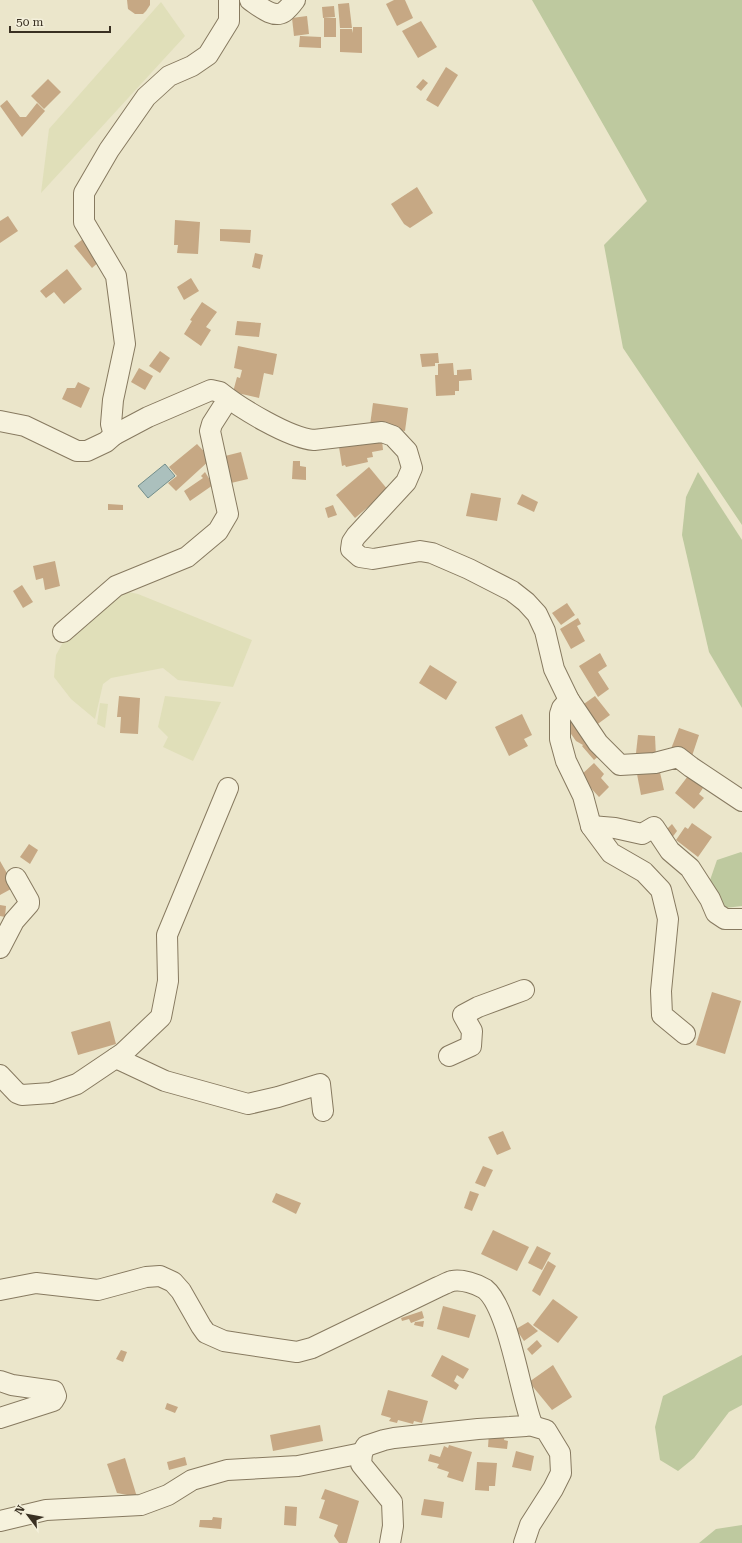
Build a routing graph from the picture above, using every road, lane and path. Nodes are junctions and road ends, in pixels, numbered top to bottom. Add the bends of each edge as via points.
1 (229, 0) edge
2 (250, 0) edge
3 (295, 0) edge
4 (228, 399) junction
5 (0, 421) edge
6 (114, 435) junction
7 (63, 632) dead end
8 (569, 700) junction
9 (228, 788) dead end
10 (742, 801) edge
11 (591, 826) junction
12 (16, 878) dead end
13 (742, 919) edge
14 (0, 948) edge
15 (524, 990) dead end
16 (684, 1034) dead end
17 (449, 1056) dead end
18 (116, 1058) junction
19 (0, 1075) edge
20 (324, 1111) dead end
21 (0, 1290) edge
22 (0, 1381) edge
23 (0, 1418) edge
24 (529, 1425) junction
25 (362, 1453) junction
26 (0, 1520) edge
27 (390, 1543) edge
28 (524, 1543) edge

1 - 6 street via 229,21 208,55 192,66 169,76 146,97 109,150 84,193 84,222 116,276 125,344 113,400 111,424
2 - 3 street via 276,14 284,12
4 - 6 street via 220,392 211,390 148,417
4 - 7 street via 210,431 228,514 218,531 187,557 116,586
4 - 8 street via 270,424 306,440 382,432 393,436 407,451 412,468 406,482 356,536 351,549 360,557 373,558 420,551 432,553 512,591 537,614 545,631 554,669
5 - 6 street via 25,426 77,451 86,451 106,442
8 - 10 street via 598,743 620,765 655,763 678,757
8 - 11 street via 560,714 560,740 566,761 583,796
9 - 18 street via 167,935 168,981 161,1017
11 - 13 street via 642,834 654,827 670,851 693,873 716,913 725,919
11 - 16 street via 611,853 644,872 661,890 668,919 661,991 662,1015
12 - 14 street via 29,904 14,921
15 - 17 street via 463,1015 472,1031 471,1046
18 - 19 street via 77,1084 51,1093 22,1095
18 - 20 street via 165,1081 248,1104 320,1084
21 - 24 street via 36,1283 98,1290 146,1276 160,1276 173,1282 182,1291 206,1333 224,1341 297,1352 312,1348 438,1287 453,1281 466,1282 484,1289 491,1295 506,1328 531,1421
22 - 23 street via 54,1390 56,1396 53,1401
24 - 25 street via 384,1440 366,1446
24 - 28 street via 546,1430 560,1453 561,1473 530,1526
25 - 26 street via 298,1466 227,1470 192,1480 168,1495 141,1505 46,1510
25 - 27 street via 361,1464 392,1502 393,1526

